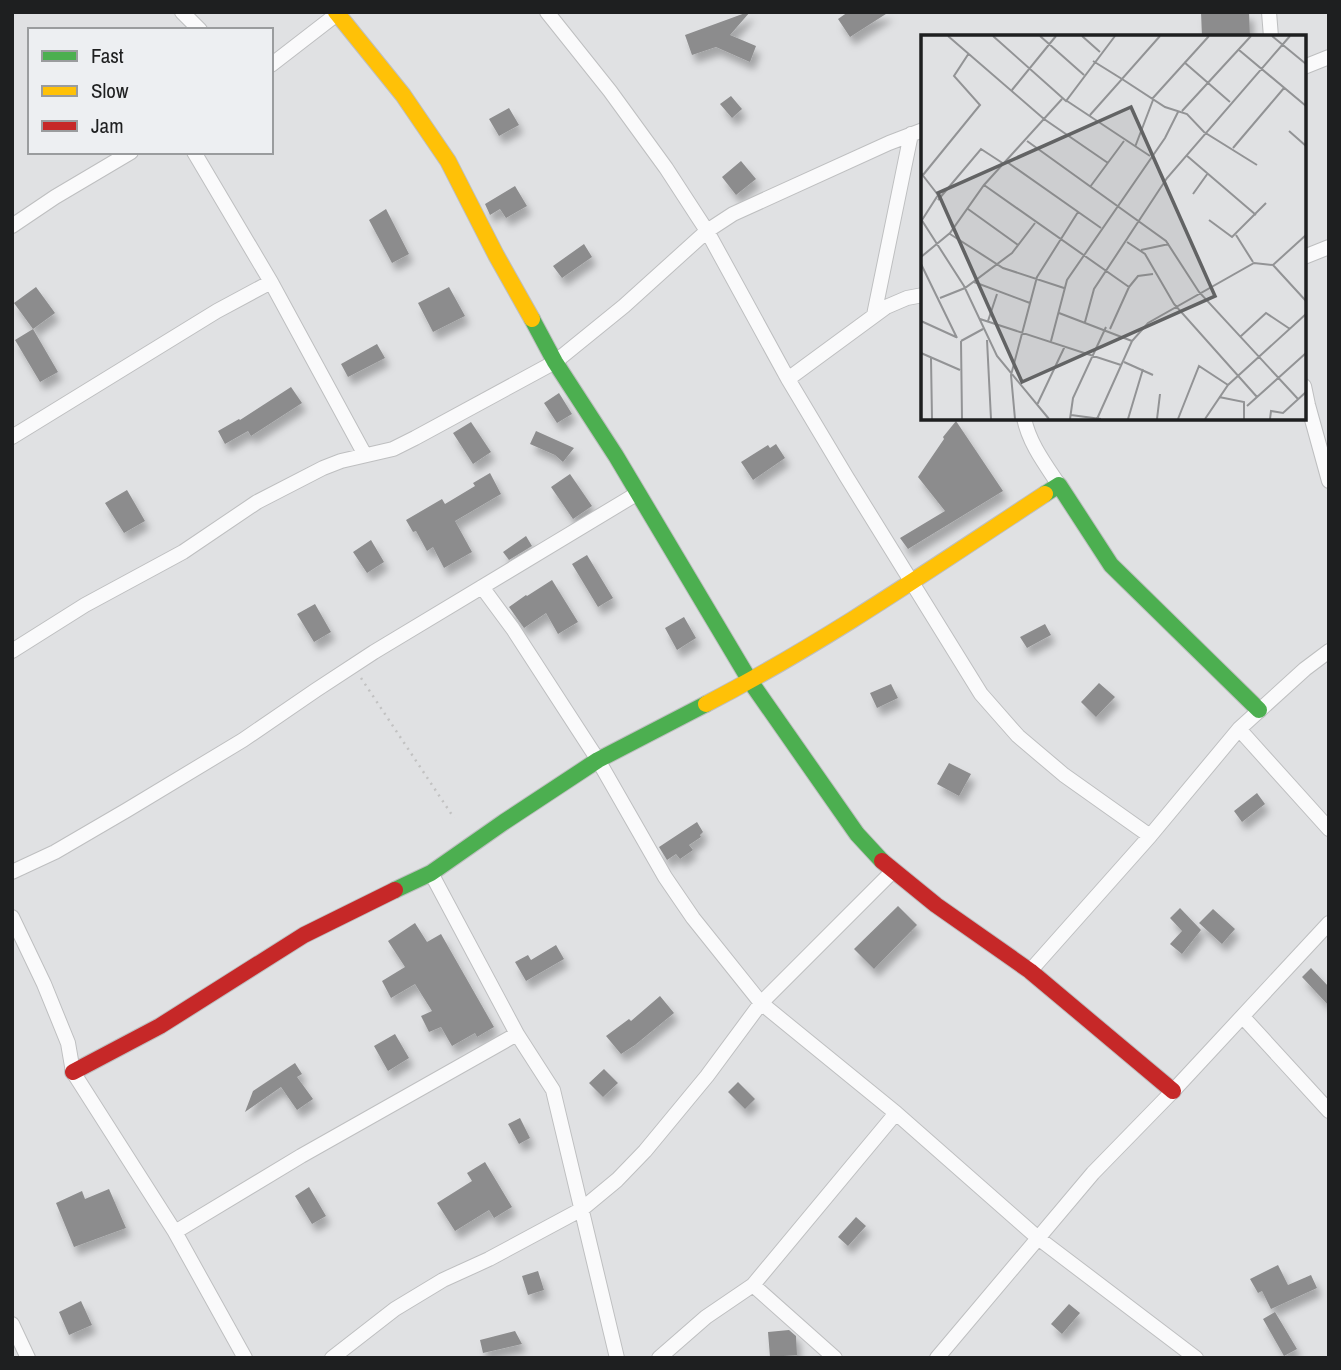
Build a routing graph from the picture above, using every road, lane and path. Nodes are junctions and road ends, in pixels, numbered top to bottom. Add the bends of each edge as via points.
1 (182, 12) edge
2 (547, 12) edge
3 (1269, 12) edge
4 (337, 13) edge
5 (198, 28) edge
6 (1271, 35) edge
7 (1329, 57) edge
8 (273, 63) edge
9 (1306, 66) edge
10 (917, 132) edge
11 (128, 154) edge
12 (195, 154) edge
13 (12, 226) edge
14 (707, 231) junction
15 (1329, 247) edge
16 (1306, 256) edge
17 (271, 282) junction
18 (921, 296) edge
19 (874, 315) junction
20 (555, 362) junction
21 (788, 379) junction
22 (1306, 396) edge
23 (1024, 420) edge
24 (12, 437) edge
25 (365, 455) junction
26 (1329, 481) edge
27 (1059, 485) junction
28 (638, 493) junction
29 (912, 582) junction
30 (482, 587) junction
31 (12, 651) edge
32 (1329, 651) edge
33 (354, 666) junction
34 (750, 681) junction
35 (1259, 709) junction
36 (1240, 729) junction
37 (598, 760) junction
38 (454, 818) dead end
39 (1329, 829) edge
40 (1150, 836) junction
41 (894, 870) junction
42 (12, 872) edge
43 (431, 873) junction
44 (12, 917) edge
45 (1329, 923) edge
46 (1030, 971) junction
47 (761, 1003) junction
48 (1243, 1017) junction
49 (517, 1034) junction
50 (73, 1072) junction
51 (1173, 1091) junction
52 (1329, 1111) edge
53 (896, 1113) junction
54 (582, 1209) junction
55 (175, 1233) junction
56 (1038, 1238) junction
57 (753, 1285) junction
58 (12, 1324) edge
59 (28, 1358) edge
60 (245, 1358) edge
61 (332, 1358) edge
62 (617, 1358) edge
63 (659, 1358) edge
64 (835, 1358) edge
65 (937, 1358) edge
66 (1196, 1358) edge

1 - 5 street
2 - 14 street via 618,102
3 - 6 street
4 - 8 street
4 - 20 street via 403,95 448,161
7 - 9 street
10 - 14 street via 733,214
10 - 19 street
11 - 13 street
12 - 17 street
14 - 20 street
14 - 21 street
15 - 16 street
17 - 24 street via 217,310
17 - 25 street
18 - 19 street
19 - 21 street
20 - 25 street via 393,449
20 - 28 street
21 - 29 street
22 - 26 street
23 - 27 street via 1039,456
25 - 31 street via 323,468 257,502 183,552
27 - 29 street
27 - 35 street via 1111,565
28 - 30 street
28 - 34 street
29 - 34 street
29 - 40 street via 981,694 1018,736
30 - 33 street
30 - 37 street
32 - 35 street
33 - 38 path
33 - 42 street via 127,810
34 - 37 street
34 - 41 street via 857,834
35 - 36 street
36 - 39 street
36 - 40 street
37 - 43 street
37 - 47 street via 665,877
40 - 46 street
41 - 46 street
41 - 47 street
43 - 49 street
43 - 50 street via 304,935 160,1026
44 - 50 street via 54,1007
45 - 48 street
46 - 51 street
47 - 53 street
47 - 54 street via 645,1151
48 - 51 street
48 - 52 street
49 - 54 street via 553,1090
49 - 55 street
50 - 55 street
51 - 56 street
53 - 56 street
53 - 57 street
54 - 61 street via 443,1280 395,1309
54 - 62 street
55 - 60 street
56 - 65 street
56 - 66 street
57 - 63 street via 706,1317
57 - 64 street
58 - 59 street

